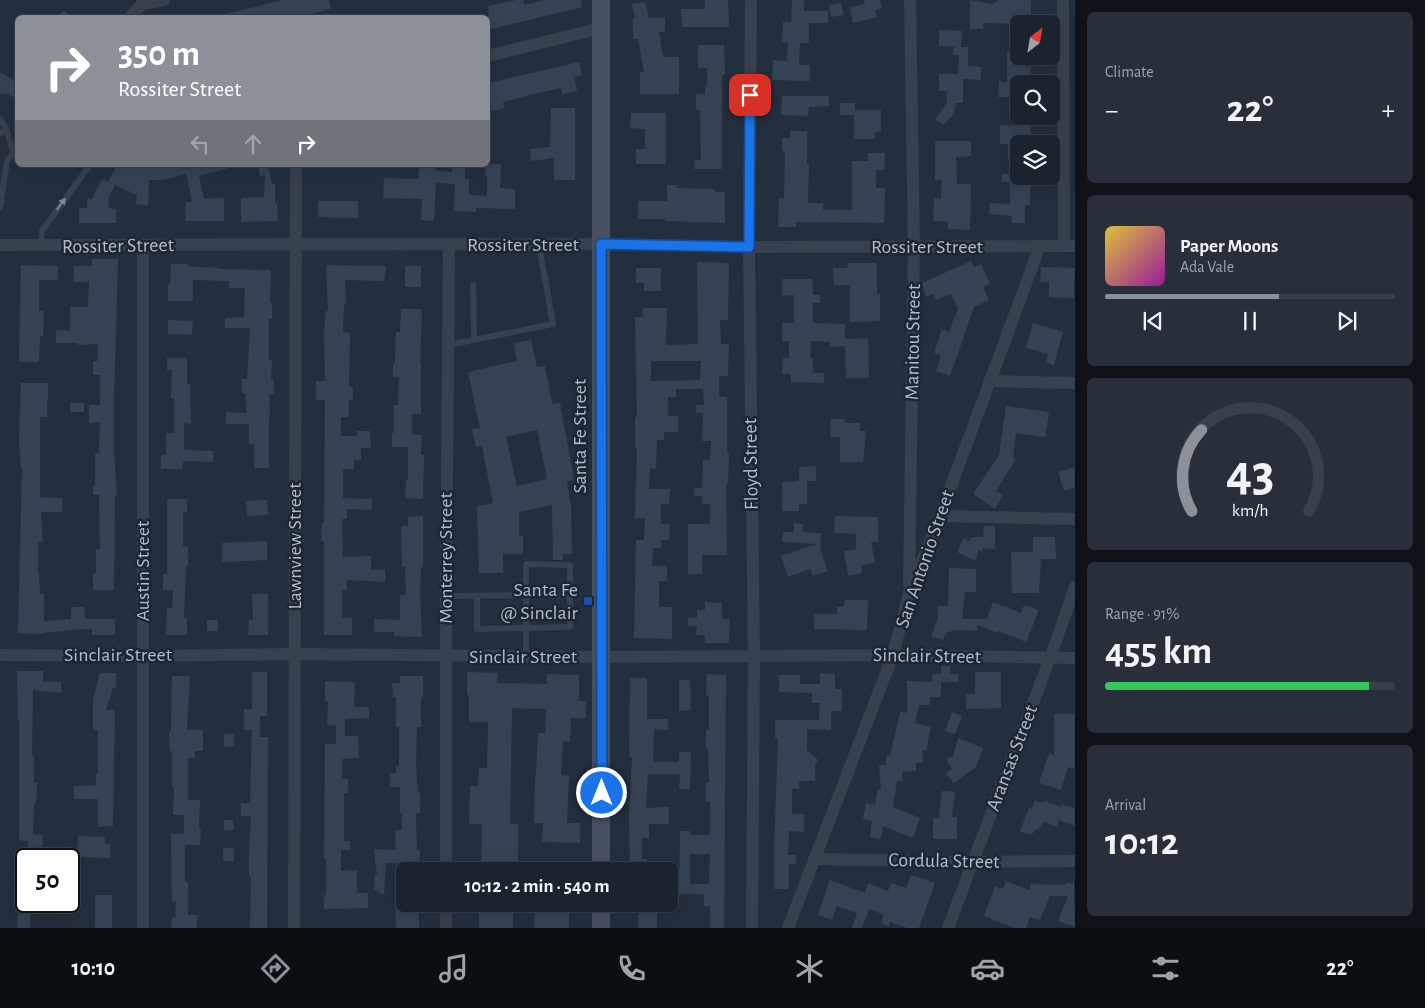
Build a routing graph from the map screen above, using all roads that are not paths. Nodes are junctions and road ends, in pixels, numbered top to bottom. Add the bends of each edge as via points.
1 (164, 0) edge
2 (601, 0) edge
3 (751, 0) edge
4 (910, 0) edge
5 (1063, 0) edge
6 (132, 15) edge
7 (601, 28) junction
8 (490, 56) edge
9 (1069, 64) edge
10 (0, 119) edge
11 (6, 128) junction
12 (0, 134) edge
13 (15, 153) edge
14 (89, 167) edge
15 (296, 167) edge
16 (0, 207) edge
17 (601, 244) junction
18 (0, 245) edge
19 (143, 245) junction
20 (296, 245) junction
21 (539, 245) junction
22 (41, 246) junction
23 (449, 246) junction
24 (1040, 246) junction
25 (1069, 246) edge
26 (749, 247) junction
27 (914, 247) junction
28 (473, 285) dead end
29 (474, 340) junction
30 (448, 345) junction
31 (989, 381) junction
32 (1075, 383) edge
33 (940, 516) junction
34 (1075, 519) edge
35 (1075, 588) edge
36 (909, 593) junction
37 (526, 595) junction
38 (446, 596) junction
39 (477, 596) junction
40 (570, 596) junction
41 (527, 628) junction
42 (295, 654) junction
43 (0, 655) edge
44 (893, 655) junction
45 (142, 656) junction
46 (446, 656) junction
47 (526, 657) junction
48 (602, 657) junction
49 (754, 657) junction
50 (1050, 658) junction
51 (1075, 658) edge
52 (814, 859) junction
53 (1075, 861) edge
54 (446, 862) edge
55 (601, 862) edge
56 (972, 862) junction
57 (446, 912) edge
58 (601, 912) edge
59 (143, 928) edge
60 (294, 928) edge
61 (446, 928) edge
62 (601, 928) edge
63 (752, 928) edge
64 (788, 928) edge
65 (948, 928) edge

1 - 6 street via 141,5
2 - 7 main road, Santa Fe Street
3 - 26 street, Floyd Street
4 - 27 street, Manitou Street
5 - 9 street
7 - 8 street
7 - 17 main road, Santa Fe Street
9 - 25 street
10 - 11 lane
11 - 12 lane
11 - 13 lane
13 - 16 lane via 7,160
22 -> 14 lane via 42,231
15 - 20 street, Lawnview Street
17 - 21 street, Rossiter Street
17 - 26 street, Rossiter Street
17 - 48 main road, Santa Fe Street
18 - 22 street, Rossiter Street
19 - 20 street, Rossiter Street
19 - 22 street, Rossiter Street
19 - 45 street, Austin Street
20 - 23 street, Rossiter Street
20 - 42 street, Lawnview Street
21 - 23 street, Rossiter Street
21 - 29 lane via 553,324
23 - 30 street, Monterrey Street
24 - 25 street, Rossiter Street
24 - 27 street, Rossiter Street
24 - 31 street, San Antonio Street
26 - 27 street, Rossiter Street
26 - 49 street, Floyd Street
27 - 36 street, Manitou Street
28 - 29 lane
29 - 30 lane
30 - 38 street, Monterrey Street
31 - 32 street
31 - 33 street, San Antonio Street
33 - 34 street
33 - 36 street, San Antonio Street
35 - 50 street, Aransas Street
36 - 44 street, San Antonio Street
37 - 39 lane
37 - 40 lane
37 - 40 lane via 526,564 570,565
37 - 41 lane
38 - 39 lane
38 - 46 street, Monterrey Street
39 - 41 lane via 478,629
40 - 41 lane via 570,627
41 - 47 lane
42 - 45 street, Sinclair Street
42 - 46 street, Sinclair Street
42 - 60 street, Lawnview Street
43 - 45 street, Sinclair Street
44 - 49 street, Sinclair Street
44 - 50 street, Sinclair Street
44 - 52 street, San Antonio Street
45 - 59 street, Austin Street
46 - 47 street, Sinclair Street
46 - 54 street, Monterrey Street
47 - 48 street, Sinclair Street
48 - 49 street, Sinclair Street
48 - 55 main road, Santa Fe Street
49 - 63 street, Floyd Street
50 - 51 street, Sinclair Street
50 - 56 street, Aransas Street
52 - 56 street, Cordula Street
52 - 64 street, San Antonio Street
53 - 56 street, Cordula Street
56 - 65 street, Aransas Street
57 - 61 street
58 - 62 main road

